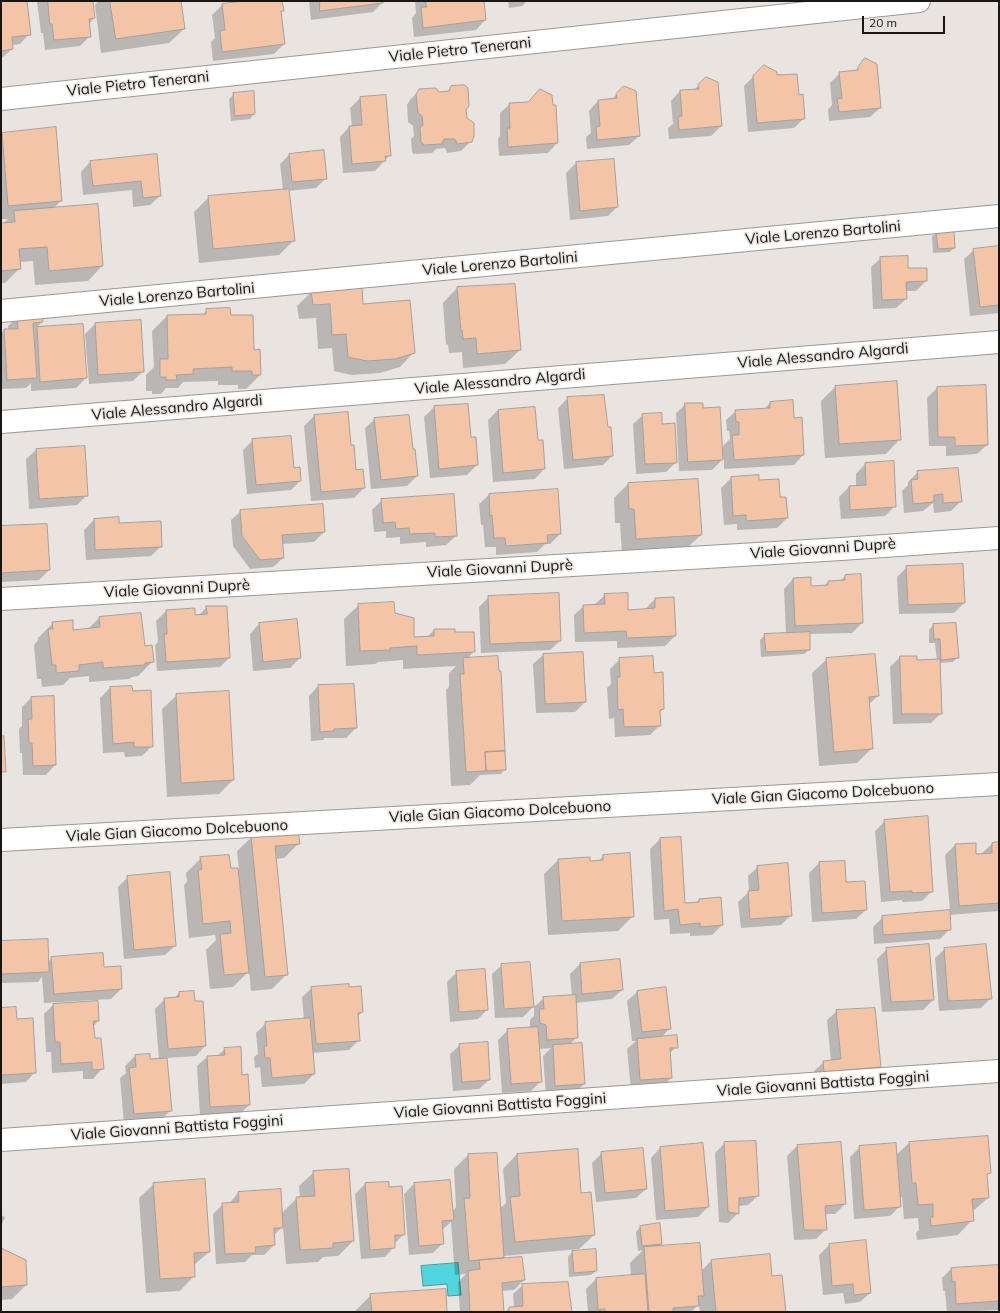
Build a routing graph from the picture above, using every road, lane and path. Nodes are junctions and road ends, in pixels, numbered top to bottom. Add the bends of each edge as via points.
1 (919, 1) edge
2 (1, 99) edge
3 (999, 216) edge
4 (1, 311) edge
5 (999, 342) edge
6 (1, 422) edge
7 (999, 538) edge
8 (1, 599) edge
9 (999, 784) edge
10 (1, 840) edge
11 (999, 1071) edge
12 (1, 1140) edge

1 - 2 street, Viale Pietro Tenerani
3 - 4 street, Viale Lorenzo Bartolini
5 - 6 street, Viale Alessandro Algardi
7 - 8 street, Viale Giovanni Duprè
9 - 10 street, Viale Gian Giacomo Dolcebuono
11 - 12 street, Viale Giovanni Battista Foggini

